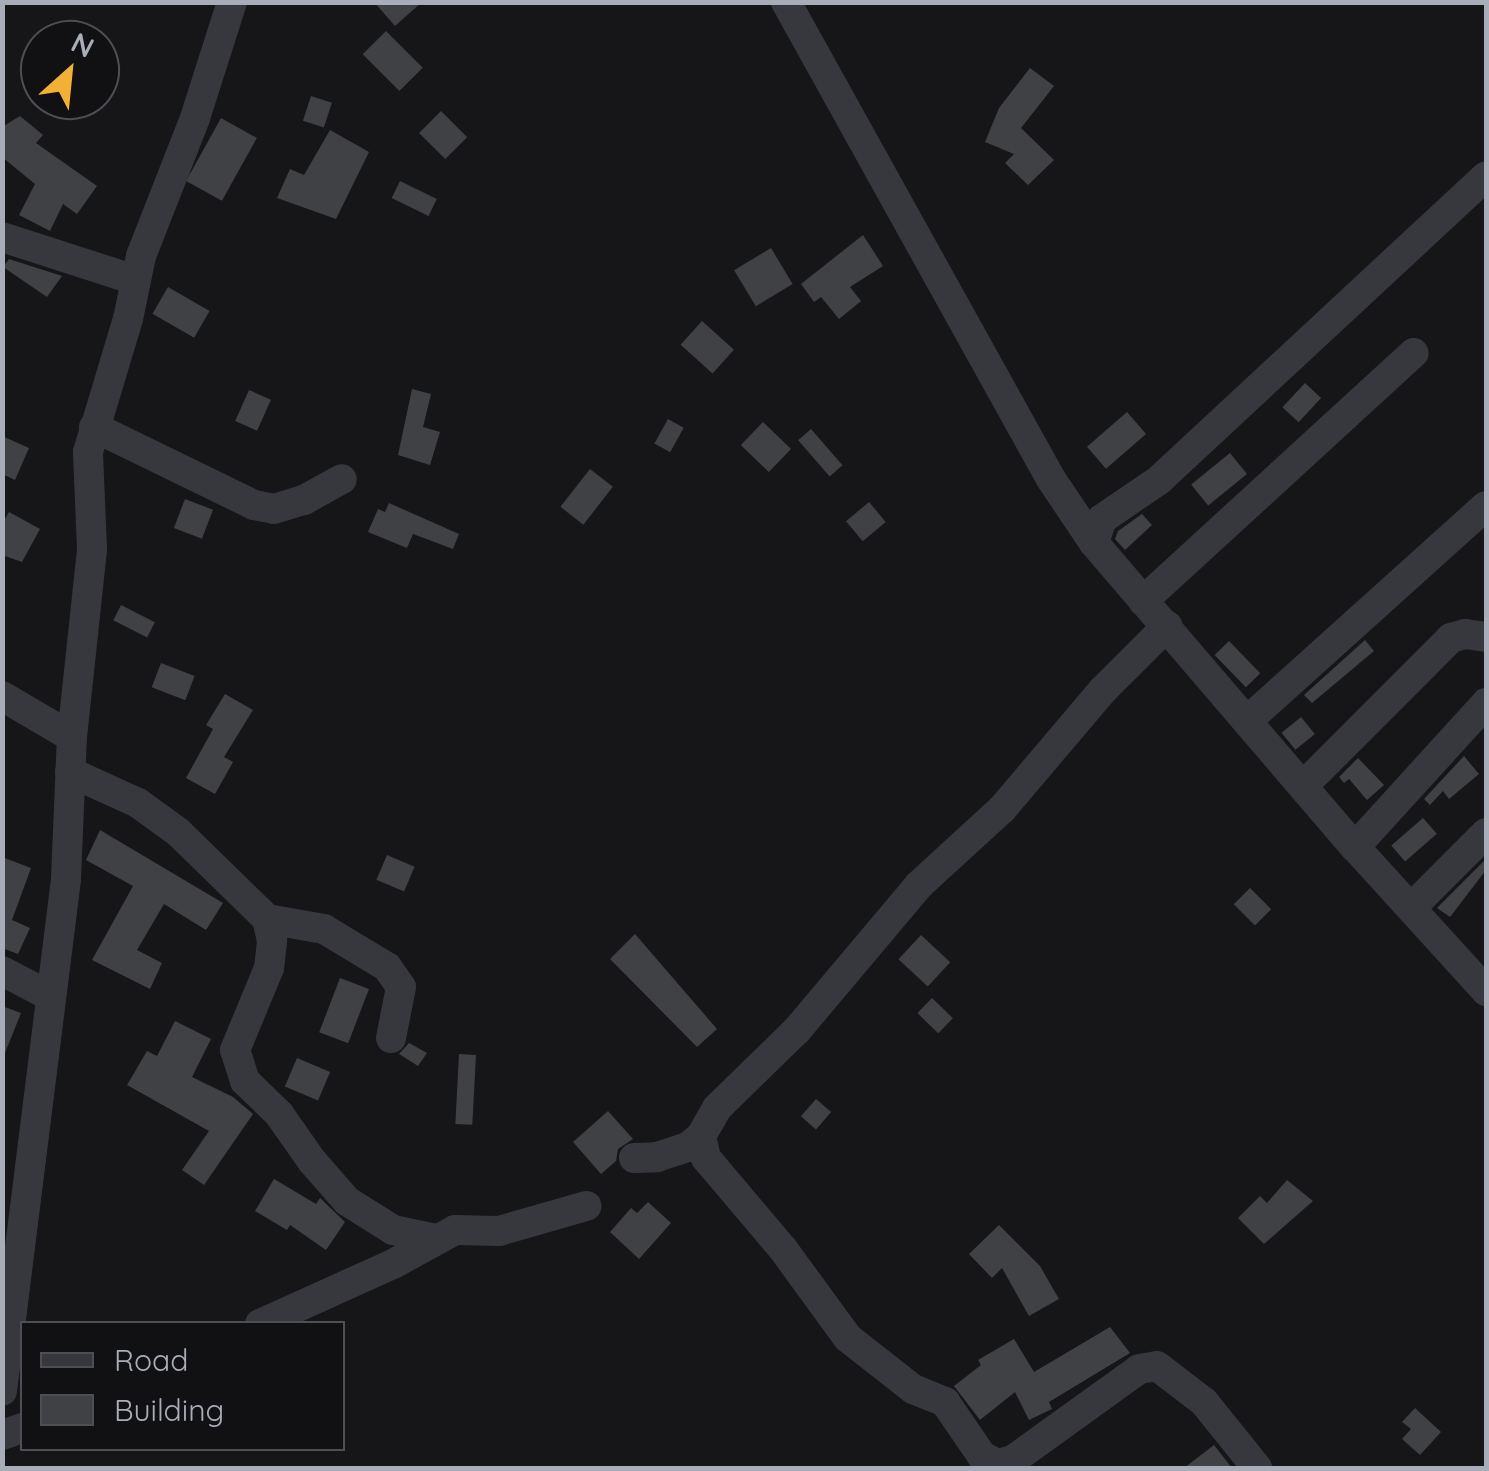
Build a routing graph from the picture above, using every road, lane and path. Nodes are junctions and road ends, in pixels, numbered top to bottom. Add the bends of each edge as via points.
1 (232, 2) edge
2 (786, 2) edge
3 (1486, 176) edge
4 (2, 238) edge
5 (134, 280) junction
6 (1414, 353) dead end
7 (94, 427) junction
8 (342, 479) dead end
9 (1486, 506) edge
10 (1090, 525) junction
11 (1144, 601) junction
12 (1167, 626) junction
13 (1486, 637) edge
14 (2, 696) edge
15 (1486, 703) edge
16 (1247, 721) junction
17 (72, 736) junction
18 (70, 772) junction
19 (1303, 786) junction
20 (1486, 833) edge
21 (1355, 847) junction
22 (1414, 906) junction
23 (267, 918) junction
24 (2, 971) edge
25 (1486, 991) edge
26 (50, 996) junction
27 (391, 1038) dead end
28 (700, 1136) junction
29 (634, 1158) dead end
30 (586, 1206) dead end
31 (436, 1239) junction
32 (267, 1321) edge
33 (2, 1390) edge
34 (1257, 1468) edge

1 - 5 street
2 - 10 street via 916,242
3 - 10 street via 1159,480
4 - 5 street
5 - 7 street
6 - 11 street
7 - 8 street via 254,506 274,509 304,500
7 - 17 street via 88,452 92,549
9 - 16 street
10 - 11 street
11 - 12 street
12 - 16 street
12 - 28 street via 1002,809 920,885 797,1030 717,1108
13 - 19 street via 1451,638
14 - 17 street
15 - 21 street
16 - 19 street
17 - 18 street
18 - 23 street via 138,803 178,832
18 - 26 street via 66,878
19 - 21 street
20 - 22 street
21 - 22 street
22 - 25 street
23 - 27 street via 324,930 387,967 400,987
23 - 31 street via 268,968 235,1050 244,1080 347,1201 393,1230
24 - 26 street
26 - 33 street
28 - 29 street via 688,1147
28 - 34 street via 706,1158 848,1338 913,1389 944,1402 982,1456 998,1464 1013,1460 1139,1369 1157,1366 1204,1402
30 - 31 street via 499,1231 455,1230
31 - 32 street

